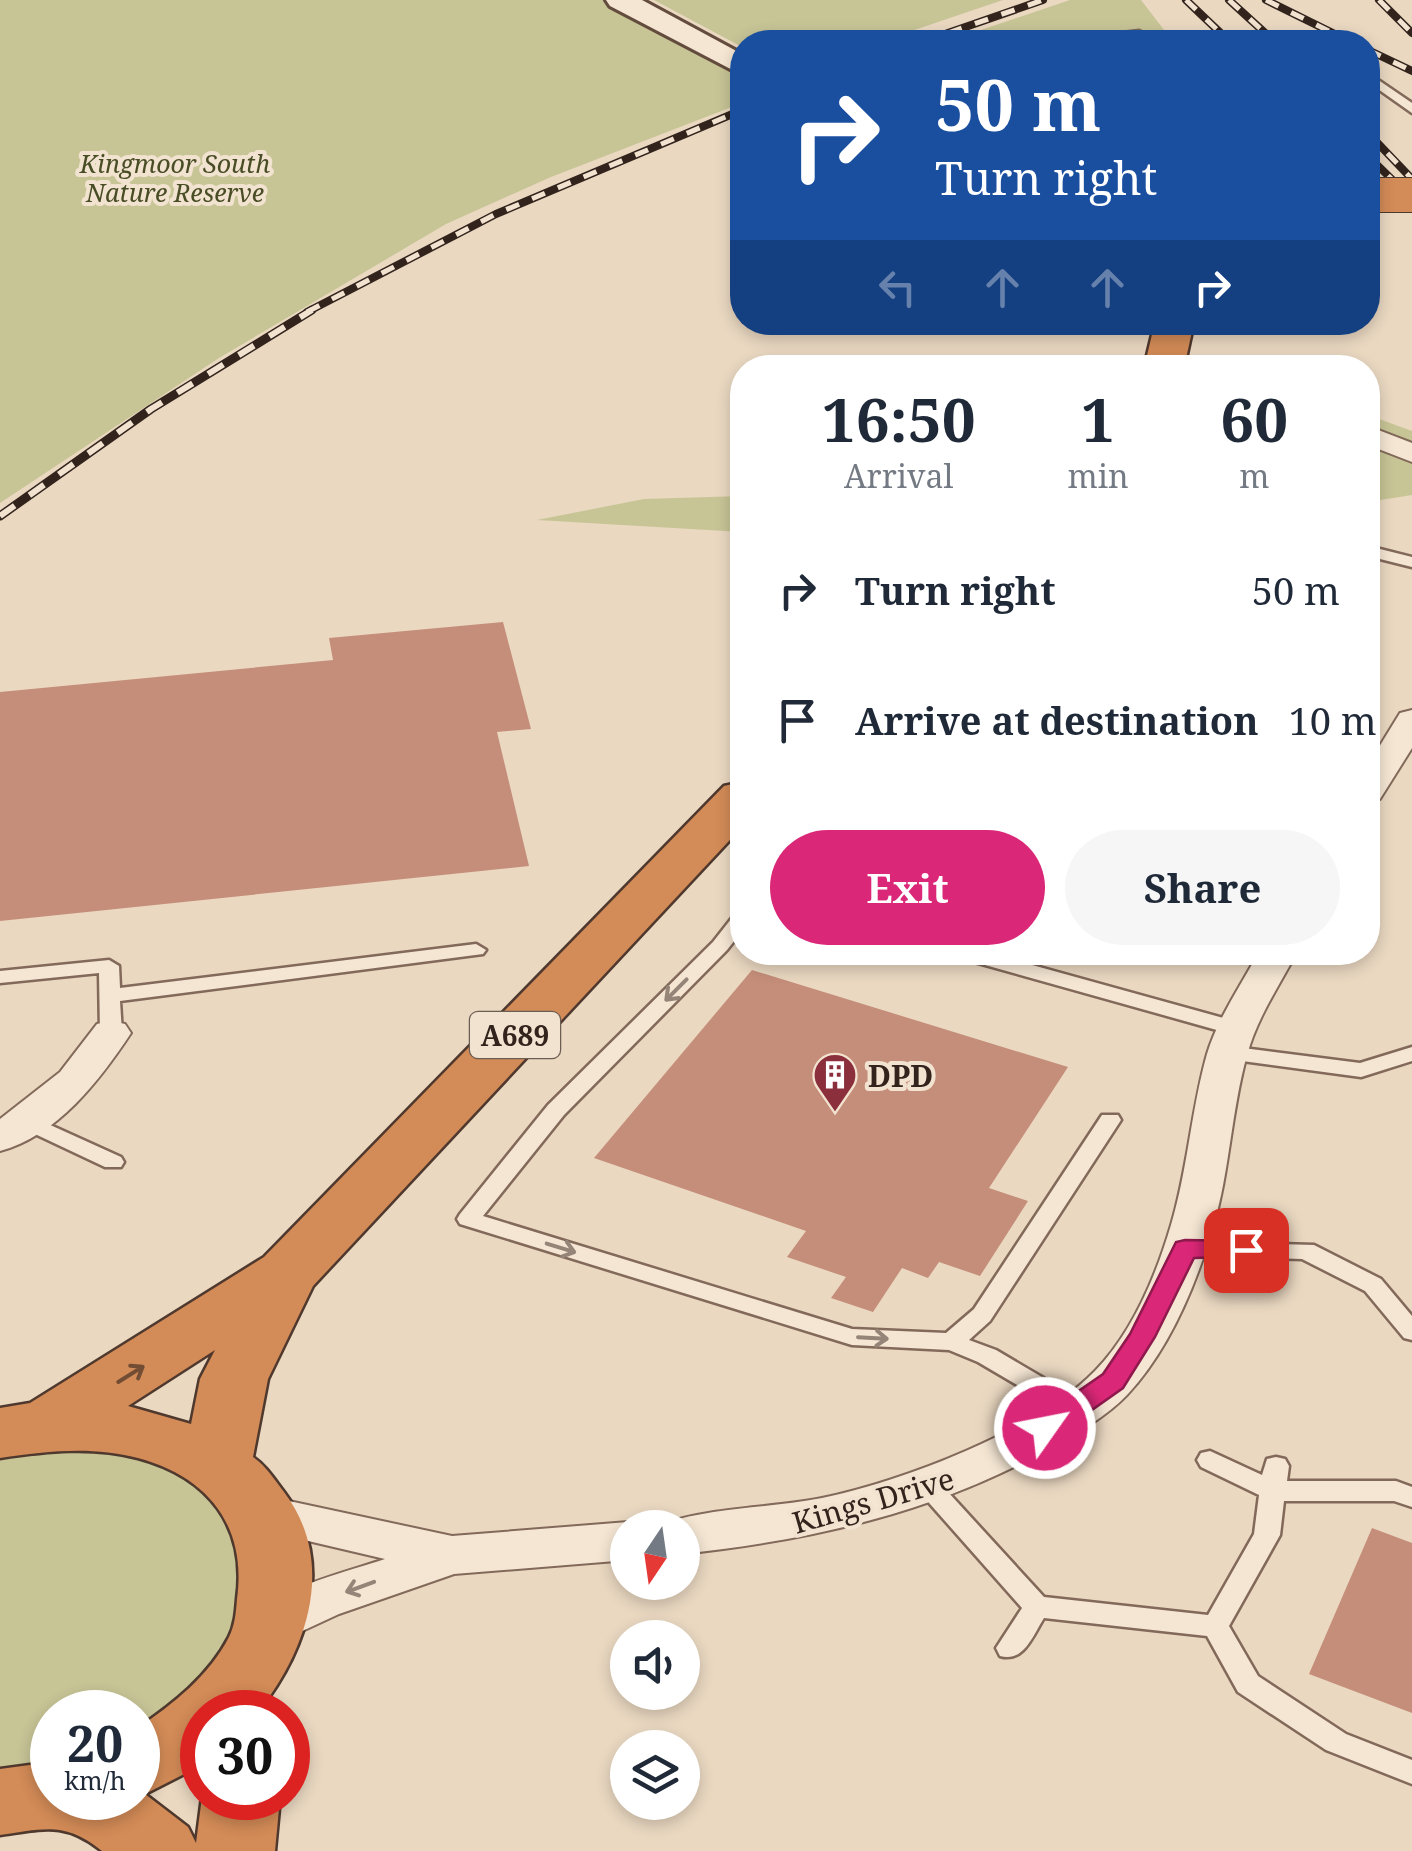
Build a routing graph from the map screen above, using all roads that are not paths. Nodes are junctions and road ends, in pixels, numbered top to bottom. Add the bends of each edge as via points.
1 (620, 0) edge
2 (730, 60) edge
3 (1380, 86) edge
4 (1412, 110) edge
5 (1380, 195) edge
6 (1412, 195) edge
7 (1380, 440) edge
8 (1412, 454) edge
9 (1380, 555) edge
10 (1412, 562) edge
11 (1412, 720) edge
12 (1380, 762) edge
13 (730, 810) edge
14 (730, 933) edge
15 (476, 950) dead end
16 (1000, 965) edge
17 (1271, 965) edge
18 (0, 977) edge
19 (110, 1014) junction
20 (1233, 1041) junction
21 (1412, 1054) edge
22 (1110, 1120) dead end
23 (13, 1130) edge
24 (112, 1162) dead end
25 (1185, 1249) junction
26 (287, 1273) junction
27 (1412, 1332) edge
28 (951, 1342) junction
29 (1077, 1409) junction
30 (24, 1429) edge
31 (1210, 1460) dead end
32 (1274, 1479) junction
33 (239, 1488) junction
34 (928, 1488) junction
35 (1412, 1497) edge
36 (700, 1534) edge
37 (610, 1542) edge
38 (452, 1555) junction
39 (1036, 1606) junction
40 (1215, 1626) junction
41 (1010, 1648) dead end
42 (235, 1690) edge
43 (180, 1738) edge
44 (160, 1753) edge
45 (1412, 1772) edge
46 (30, 1798) edge
47 (0, 1802) edge
48 (121, 1820) edge
49 (239, 1820) edge
50 (160, 1851) edge
51 (235, 1851) edge

1 - 2 street
3 - 4 lane
5 - 6 highway, bridge
7 - 8 street
9 - 10 lane
11 - 12 street
13 - 26 highway, A689
14 -> 28 lane via 556,1110 468,1219 852,1337
15 - 19 lane via 341,964
16 - 20 lane
17 - 20 street, Kings Drive
18 - 19 lane via 110,966
19 - 23 street via 91,1064 58,1101
20 - 21 lane via 1361,1070
20 - 25 street, Kings Drive
22 - 28 lane via 982,1315
23 - 24 lane
25 - 27 lane via 1306,1252 1373,1285
25 - 29 street, Kings Drive via 1113,1381
30 -> 26 highway, A689
26 - 33 highway, A689 via 234,1379
28 - 29 lane
29 - 34 street, Kings Drive via 975,1470
30 - 33 highway, A689 via 96,1424 141,1430 182,1444
31 - 32 lane
32 - 35 lane
32 - 40 lane via 1267,1535
33 - 38 street
33 - 42 highway, A689 via 275,1548 278,1586
34 - 36 street, Kings Drive via 786,1526
34 - 39 lane
37 - 38 street
38 -> 42 street via 321,1600
39 - 40 lane
39 - 41 lane
40 - 45 lane via 1248,1684 1336,1742
43 - 44 highway
46 - 47 highway
48 - 50 highway
49 - 51 highway

